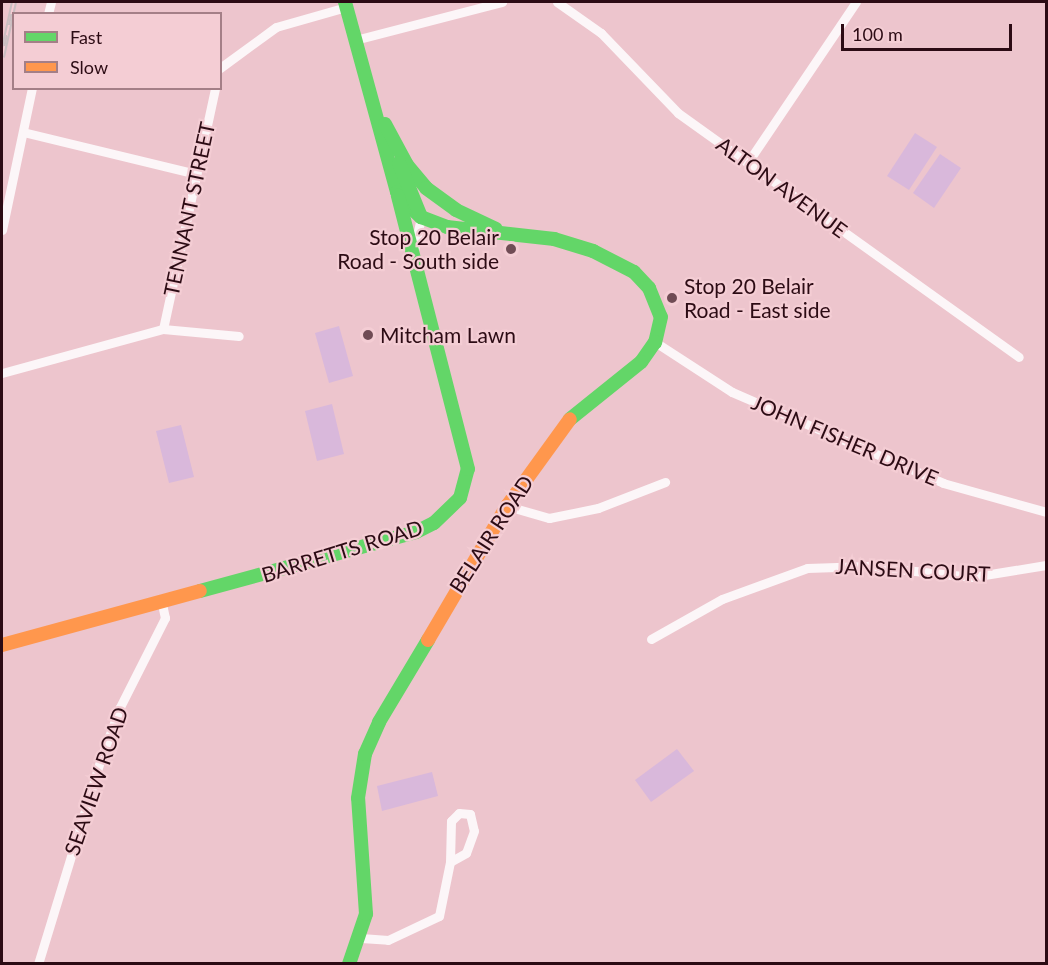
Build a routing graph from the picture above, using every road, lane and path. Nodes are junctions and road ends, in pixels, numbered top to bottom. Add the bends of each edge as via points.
1 (502, 2) edge
2 (557, 2) edge
3 (856, 2) edge
4 (346, 4) edge
5 (356, 40) junction
6 (222, 67) edge
7 (32, 90) edge
8 (215, 90) edge
9 (371, 94) junction
10 (23, 132) junction
11 (394, 143) junction
12 (748, 162) junction
13 (196, 174) junction
14 (397, 192) junction
15 (421, 217) junction
16 (2, 230) edge
17 (509, 234) junction
18 (414, 250) junction
19 (163, 329) junction
20 (239, 336) dead end
21 (655, 342) junction
22 (1019, 357) dead end
23 (2, 373) edge
24 (665, 482) dead end
25 (507, 506) junction
26 (1047, 512) edge
27 (1047, 566) edge
28 (162, 604) junction
29 (651, 639) dead end
30 (2, 645) edge
31 (450, 862) junction
32 (361, 938) junction
33 (38, 963) edge
34 (349, 963) edge

1 - 5 street
2 - 12 street, ALTON AVENUE via 601,33 678,113
3 - 12 street
4 - 5 main road, BELAIR ROAD
4 - 6 street via 276,27
5 - 9 main road, BELAIR ROAD
7 - 10 street
8 - 13 street, TENNANT STREET
9 - 11 main road, BELAIR ROAD
9 - 14 main road, BELAIR ROAD
10 - 13 street
10 - 16 street
11 - 15 main road via 402,176 416,198
11 - 17 main road, BELAIR ROAD via 416,178 436,196 456,210
12 - 22 street, ALTON AVENUE
13 - 19 street, TENNANT STREET
14 - 15 main road, BELAIR ROAD
14 - 18 main road, BARRETTS ROAD
15 - 17 main road, BELAIR ROAD via 466,231
15 - 18 street, BARRETTS ROAD
17 - 21 main road, BELAIR ROAD via 554,239 593,251 634,272 650,288 660,309
18 - 28 main road, BARRETTS ROAD via 468,469 460,498 434,523 416,532
19 - 20 street
19 - 23 street
21 - 25 main road, BELAIR ROAD via 641,362 567,422
21 - 26 street, JOHN FISHER DRIVE via 753,401 943,483
24 - 25 street via 598,508 549,518
25 - 32 main road, BELAIR ROAD via 419,651 365,754 358,798 366,914
27 - 29 street, JANSEN COURT via 972,577 867,566 807,568 722,598
28 - 30 main road, BARRETTS ROAD
28 - 33 street, SEAVIEW ROAD via 165,618 120,707 101,758
31 - 31 street via 466,853 474,831 470,814 459,813 451,821
31 - 32 street via 439,916 388,940
32 - 34 main road, BELAIR ROAD

